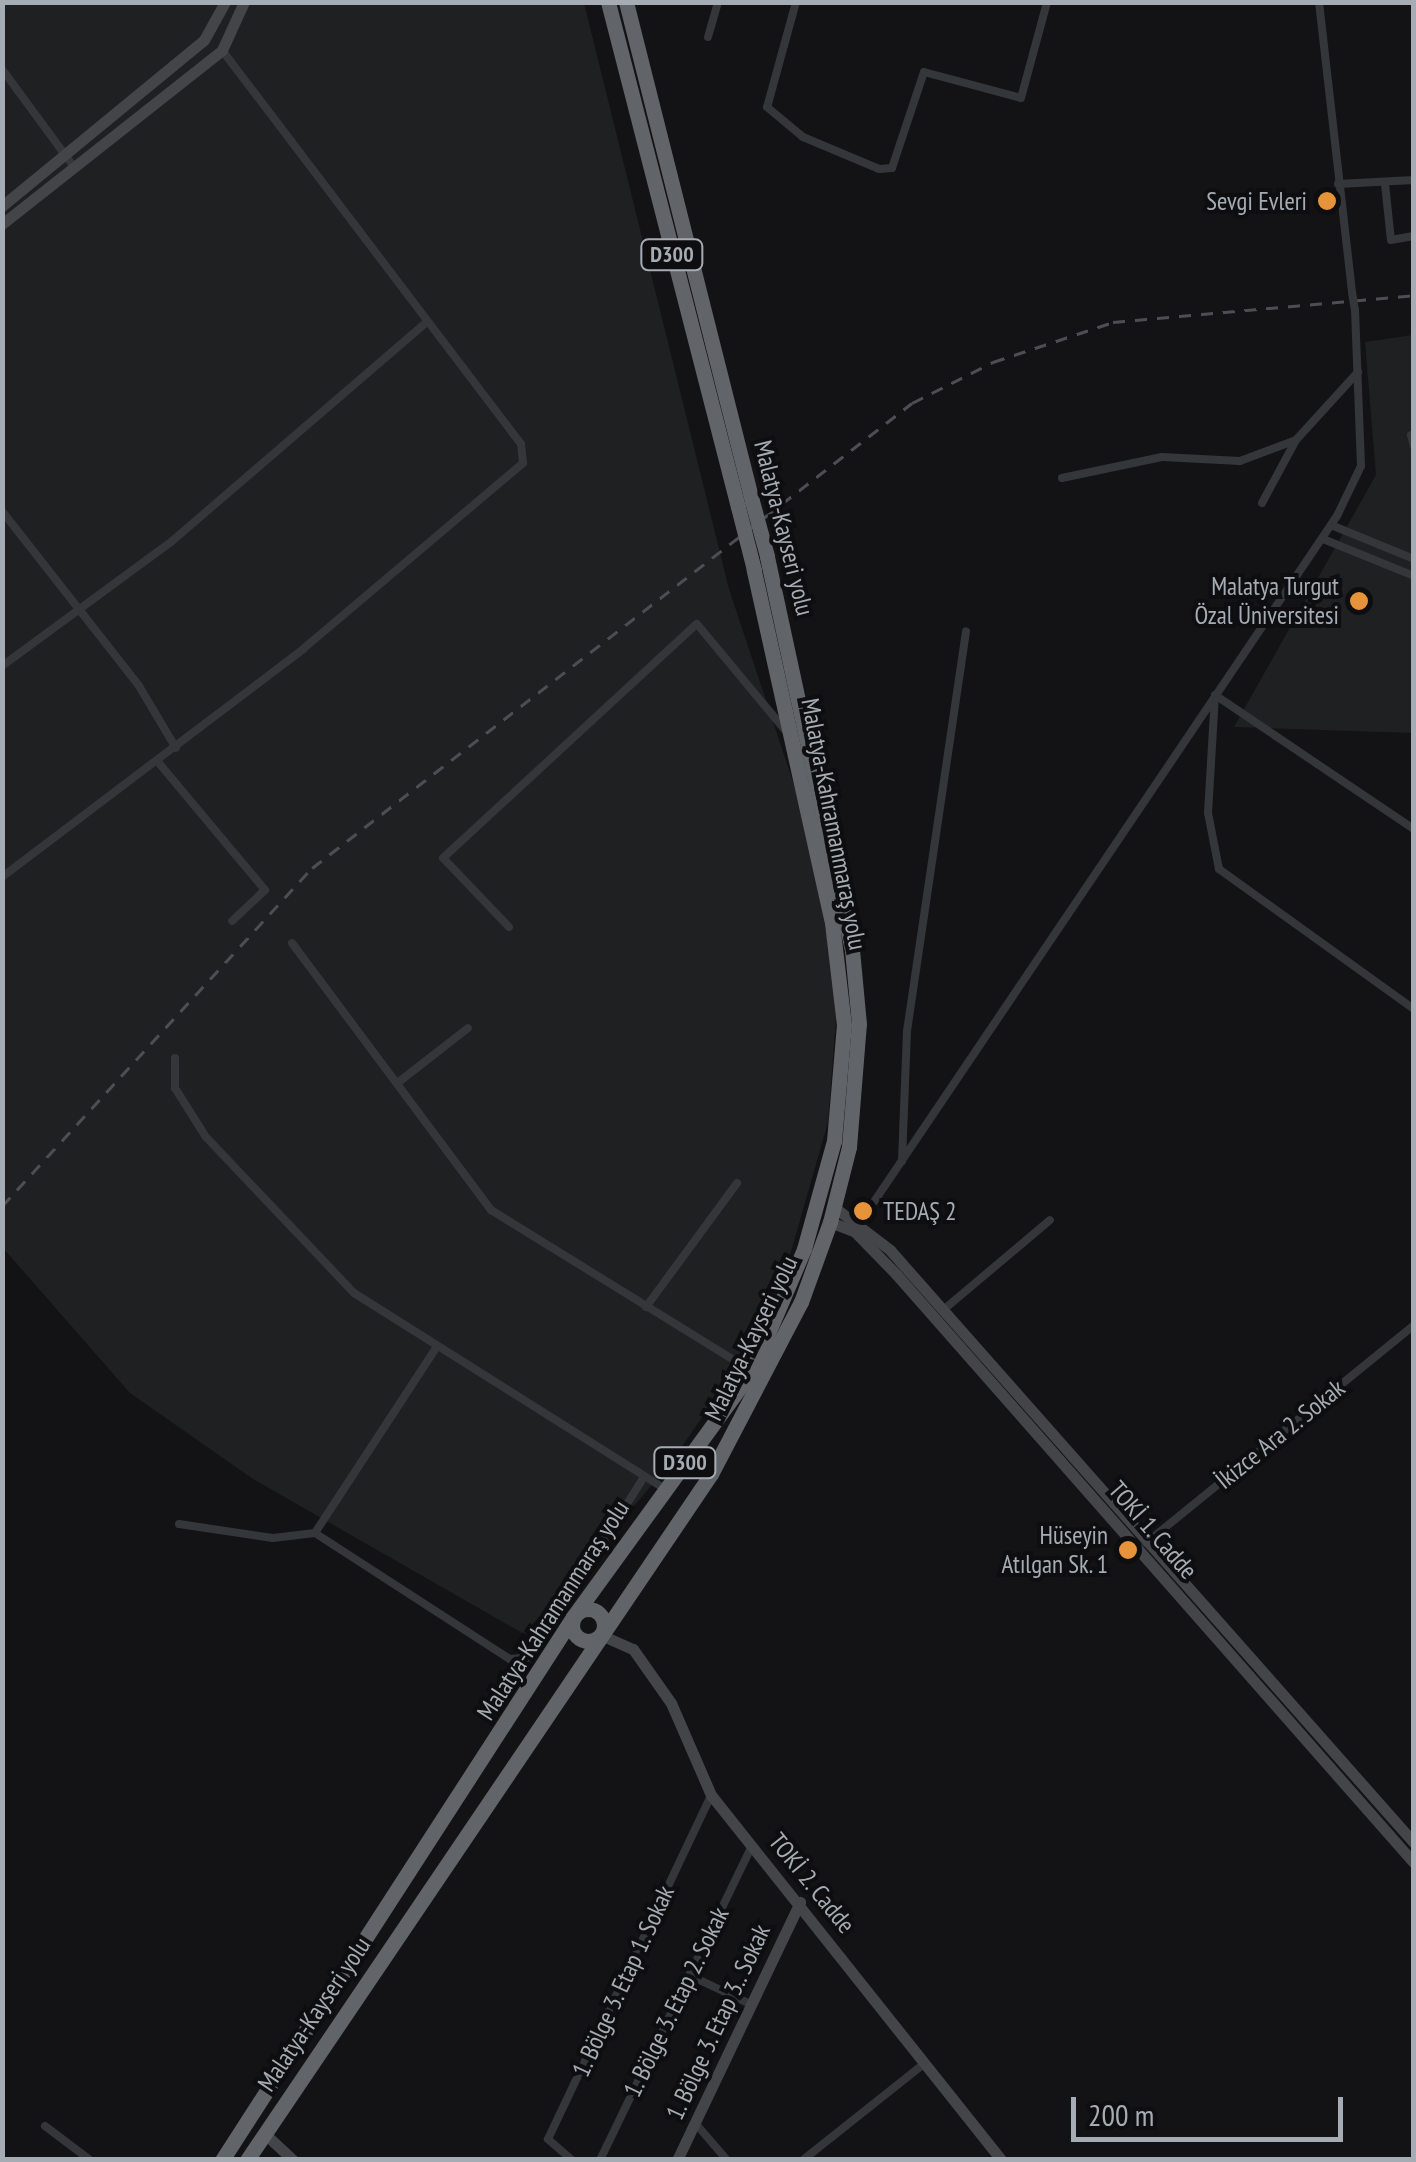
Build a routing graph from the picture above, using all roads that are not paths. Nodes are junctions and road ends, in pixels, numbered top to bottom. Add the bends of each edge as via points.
1 (225, 2) edge
2 (244, 2) edge
3 (608, 2) edge
4 (626, 2) edge
5 (718, 2) edge
6 (796, 2) edge
7 (1047, 2) edge
8 (1319, 2) edge
9 (708, 37) dead end
10 (222, 50) junction
11 (2, 69) edge
12 (70, 162) junction
13 (1414, 180) edge
14 (1338, 184) junction
15 (1385, 184) junction
16 (2, 206) edge
17 (2, 224) edge
18 (1414, 236) edge
19 (426, 323) junction
20 (1358, 372) junction
21 (1411, 436) dead end
22 (1296, 440) junction
23 (1414, 446) edge
24 (1062, 478) dead end
25 (1262, 503) dead end
26 (745, 504) junction
27 (2, 511) edge
28 (1331, 525) junction
29 (1322, 539) junction
30 (1414, 559) edge
31 (1414, 576) edge
32 (79, 611) junction
33 (966, 631) dead end
34 (2, 666) edge
35 (1215, 695) junction
36 (792, 738) junction
37 (176, 748) junction
38 (158, 762) junction
39 (1414, 829) edge
40 (2, 876) edge
41 (232, 921) dead end
42 (509, 927) dead end
43 (292, 943) dead end
44 (1414, 1008) edge
45 (468, 1028) dead end
46 (175, 1058) dead end
47 (400, 1081) junction
48 (902, 1160) junction
49 (737, 1183) dead end
50 (832, 1214) junction
51 (1050, 1220) dead end
52 (857, 1227) junction
53 (646, 1307) junction
54 (938, 1314) junction
55 (1414, 1324) edge
56 (436, 1348) junction
57 (752, 1372) junction
58 (644, 1477) junction
59 (664, 1488) junction
60 (179, 1524) dead end
61 (315, 1533) junction
62 (1146, 1543) junction
63 (573, 1617) junction
64 (601, 1634) junction
65 (711, 1796) junction
66 (1414, 1844) edge
67 (752, 1845) junction
68 (1414, 1863) edge
69 (800, 1902) junction
70 (689, 1975) junction
71 (750, 2004) junction
72 (926, 2062) junction
73 (696, 2124) junction
74 (46, 2126) dead end
75 (264, 2133) junction
76 (90, 2160) edge
77 (222, 2160) edge
78 (247, 2160) edge
79 (293, 2160) edge
80 (572, 2160) edge
81 (600, 2160) edge
82 (677, 2160) edge
83 (727, 2160) edge
84 (803, 2160) edge
85 (1001, 2160) edge

1 - 12 main road via 204,40
2 - 10 main road
3 - 26 highway, Malatya-Kahramanmaraş yolu / D300
4 - 26 highway, Malatya-Kayseri yolu / D300
5 - 9 street
6 - 7 street via 767,107 803,136 879,169 892,168 924,72 1021,98
8 - 14 street
10 - 12 main road
10 - 19 street
11 - 12 street
12 - 16 main road
12 - 17 main road
13 - 15 street
14 - 15 street
14 - 20 street, bridge
15 - 18 street via 1391,240
19 - 32 street
19 - 37 street via 521,444 522,463
20 - 22 street
20 - 28 street via 1361,466
21 - 23 street
22 - 24 street via 1240,461 1162,457
22 - 25 street
26 - 36 highway, Malatya-Kahramanmaraş yolu / D300, bridge
26 - 50 highway, Malatya-Kayseri yolu / D300, bridge via 767,556 852,950 858,1024
27 - 32 street
28 - 29 street
28 - 30 street
29 - 31 street
29 - 35 street
32 - 34 street
32 - 37 street
33 - 48 street via 907,1031
35 - 39 street
35 - 44 street via 1208,813 1219,870
35 - 48 street
36 - 42 street via 697,624 443,858
36 - 57 highway, Malatya-Kahramanmaraş yolu / D300 via 832,923 844,1025 823,1190
37 - 38 street
38 - 40 street
38 - 41 street via 265,890
43 - 47 street
45 - 47 street
46 - 56 street via 175,1088 226,1159 354,1292
47 - 53 street via 491,1210
48 - 52 street
49 - 53 street
50 - 52 main road
50 - 64 highway, Malatya-Kayseri yolu / D300 via 801,1302 711,1474
51 - 54 street
52 - 54 main road, TOKİ 1. Cadde
53 - 57 street
54 - 62 main road, TOKİ 1. Cadde
54 - 68 main road, TOKİ 1. Cadde
55 - 62 street, İkizce Ara 2. Sokak
56 - 58 street
56 - 61 street
57 - 59 highway, Malatya-Kahramanmaraş yolu / D300
58 - 59 street
58 - 61 street via 532,1657 510,1660
59 - 63 highway, Malatya-Kahramanmaraş yolu / D300
60 - 61 street via 273,1538
62 - 66 main road, TOKİ 1. Cadde
63 - 64 highway via 576,1637
63 - 64 highway via 596,1610
63 - 77 highway, Malatya-Kahramanmaraş yolu / D300
64 - 65 main road, TOKİ 2. Cadde via 633,1649 670,1703
64 - 75 highway, Malatya-Kayseri yolu / D300
65 - 67 main road, TOKİ 2. Cadde
65 - 80 street, 1. Bölge 3. Etap 1. Sokak via 548,2139
67 - 69 main road, TOKİ 2. Cadde
67 - 70 street, 1. Bölge 3. Etap 2. Sokak
69 - 71 main road, 1. Bölge 3. Etap 3.. Sokak
69 - 72 main road, TOKİ 2. Cadde
70 - 71 street
70 - 81 street, 1. Bölge 3. Etap 2. Sokak
71 - 73 main road, 1. Bölge 3. Etap 3.. Sokak
72 - 84 street
72 - 85 main road, TOKİ 2. Cadde
73 - 82 main road, 1. Bölge 3. Etap 3.. Sokak
73 - 83 street
74 - 76 street
75 - 78 highway, Malatya-Kayseri yolu / D300
75 - 79 main road

